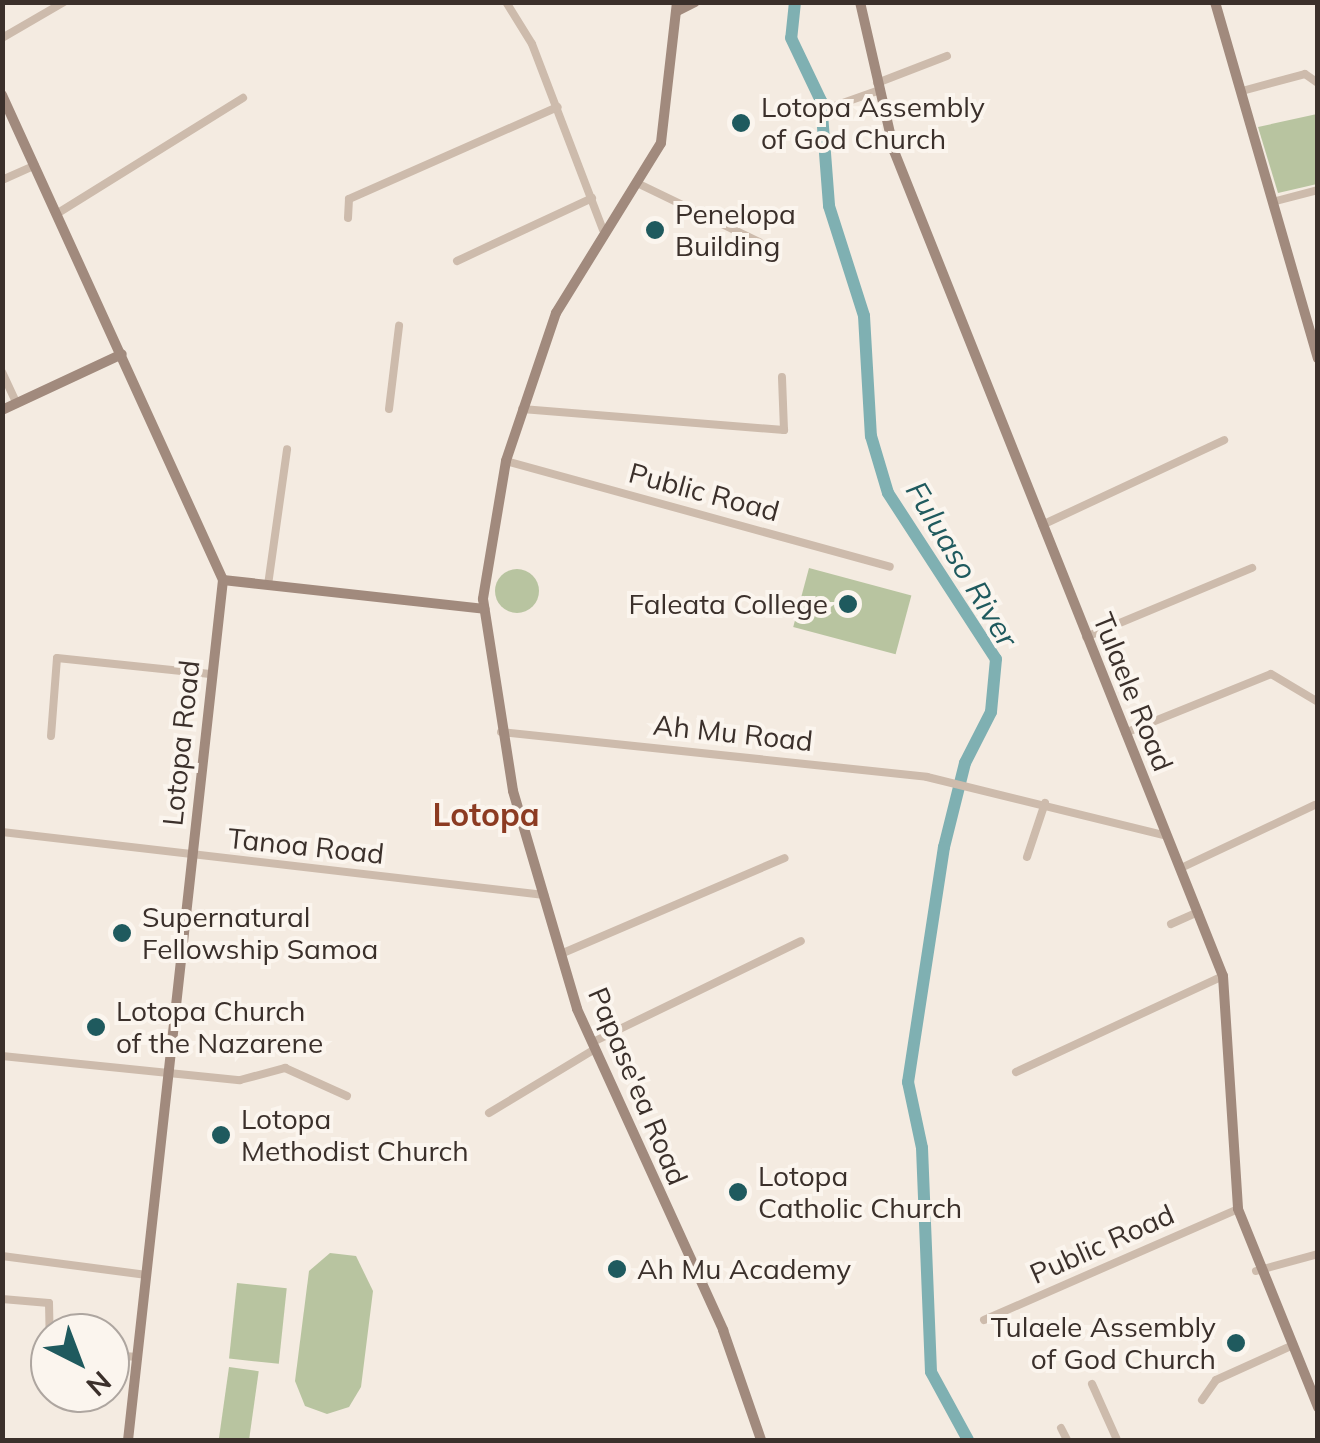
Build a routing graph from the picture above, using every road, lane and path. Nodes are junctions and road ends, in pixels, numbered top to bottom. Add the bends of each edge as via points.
1 (64, 2) edge
2 (506, 2) edge
3 (695, 2) edge
4 (860, 2) edge
5 (1215, 2) edge
6 (677, 7) edge
7 (2, 38) edge
8 (947, 56) dead end
9 (1318, 83) edge
10 (876, 87) junction
11 (1242, 91) junction
12 (2, 96) edge
13 (243, 98) dead end
14 (837, 105) dead end
15 (558, 107) junction
16 (35, 165) junction
17 (2, 180) edge
18 (637, 183) junction
19 (1318, 190) edge
20 (592, 198) junction
21 (1276, 201) junction
22 (58, 213) junction
23 (348, 218) dead end
24 (604, 230) junction
25 (759, 242) dead end
26 (457, 260) dead end
27 (399, 326) dead end
28 (122, 354) junction
29 (1318, 358) edge
30 (2, 372) edge
31 (782, 377) dead end
32 (17, 404) junction
33 (389, 409) dead end
34 (521, 409) junction
35 (2, 410) edge
36 (1224, 440) dead end
37 (288, 448) dead end
38 (506, 461) junction
39 (1041, 525) junction
40 (890, 567) dead end
41 (1252, 568) dead end
42 (223, 580) junction
43 (268, 585) junction
44 (484, 610) junction
45 (1086, 637) junction
46 (210, 674) junction
47 (1318, 702) edge
48 (502, 732) junction
49 (1125, 733) junction
50 (51, 736) dead end
51 (1045, 803) junction
52 (1315, 806) dead end
53 (2, 832) edge
54 (1170, 838) junction
55 (193, 856) junction
56 (1028, 857) dead end
57 (785, 858) dead end
58 (1181, 868) junction
59 (545, 895) junction
60 (1198, 912) junction
61 (1172, 924) dead end
62 (801, 941) dead end
63 (563, 953) junction
64 (1222, 976) junction
65 (594, 1046) junction
66 (2, 1056) edge
67 (1016, 1072) dead end
68 (168, 1074) junction
69 (347, 1096) dead end
70 (489, 1112) dead end
71 (1238, 1209) junction
72 (1318, 1254) edge
73 (2, 1256) edge
74 (1256, 1271) junction
75 (148, 1275) junction
76 (2, 1299) edge
77 (49, 1313) edge
78 (984, 1320) dead end
79 (1292, 1345) junction
80 (130, 1356) edge
81 (138, 1357) junction
82 (1092, 1384) dead end
83 (1202, 1400) dead end
84 (1318, 1407) edge
85 (1061, 1428) dead end
86 (128, 1440) edge
87 (760, 1440) edge
88 (1067, 1440) edge
89 (1117, 1440) edge

1 - 7 street
2 - 15 street
3 - 6 street
4 - 10 street, Tulaele Road
5 - 11 street
6 - 18 street, Papase'ea Road via 666,125
8 - 10 street
9 - 11 street via 1305,74
10 - 14 street
10 - 39 street, Tulaele Road
11 - 21 street
12 - 16 street
13 - 22 street
15 - 20 street
15 - 23 street via 350,199
16 - 17 street
16 - 22 street
18 - 24 street, Papase'ea Road
18 - 25 street
19 - 21 street
20 - 24 street
20 - 26 street
21 - 29 street
22 - 28 street
24 - 34 street, Papase'ea Road via 564,296
27 - 33 street
28 - 32 street
28 - 42 street
30 - 32 street
31 - 34 street, Public Road via 784,430
32 - 35 street
34 - 38 street, Papase'ea Road
36 - 39 street
37 - 43 street
38 - 40 street, Public Road
38 - 44 street, Papase'ea Road
39 - 45 street, Tulaele Road
41 - 45 street
42 - 43 street
42 - 46 street, Lotopa Road
43 - 44 street
44 - 48 street, Papase'ea Road
45 - 49 street, Tulaele Road
46 - 50 street via 57,658
46 - 55 street, Lotopa Road
47 - 49 street via 1271,674
48 - 51 street, Ah Mu Road via 959,782
48 - 59 street, Papase'ea Road
49 - 54 street, Tulaele Road
51 - 54 street
51 - 56 street
52 - 58 street
53 - 55 street, Tanoa Road
54 - 58 street, Tulaele Road
55 - 59 street, Tanoa Road
55 - 68 street, Lotopa Road
57 - 63 street
58 - 60 street, Tulaele Road
59 - 63 street, Papase'ea Road
60 - 61 street
60 - 64 street, Tulaele Road
62 - 65 street
63 - 65 street, Papase'ea Road
64 - 67 street
64 - 71 street, Tulaele Road
65 - 70 street
65 - 87 street, Papase'ea Road via 723,1330
66 - 68 street
68 - 69 street via 240,1080 285,1068
68 - 75 street, Lotopa Road
71 - 74 street, Tulaele Road
71 - 78 street, Public Road
72 - 74 street
73 - 75 street
74 - 79 street, Tulaele Road
75 - 81 street, Lotopa Road
76 - 77 street via 49,1304
79 - 83 street via 1216,1380
79 - 84 street, Tulaele Road
80 - 81 street
81 - 86 street, Lotopa Road
82 - 89 street
85 - 88 street

